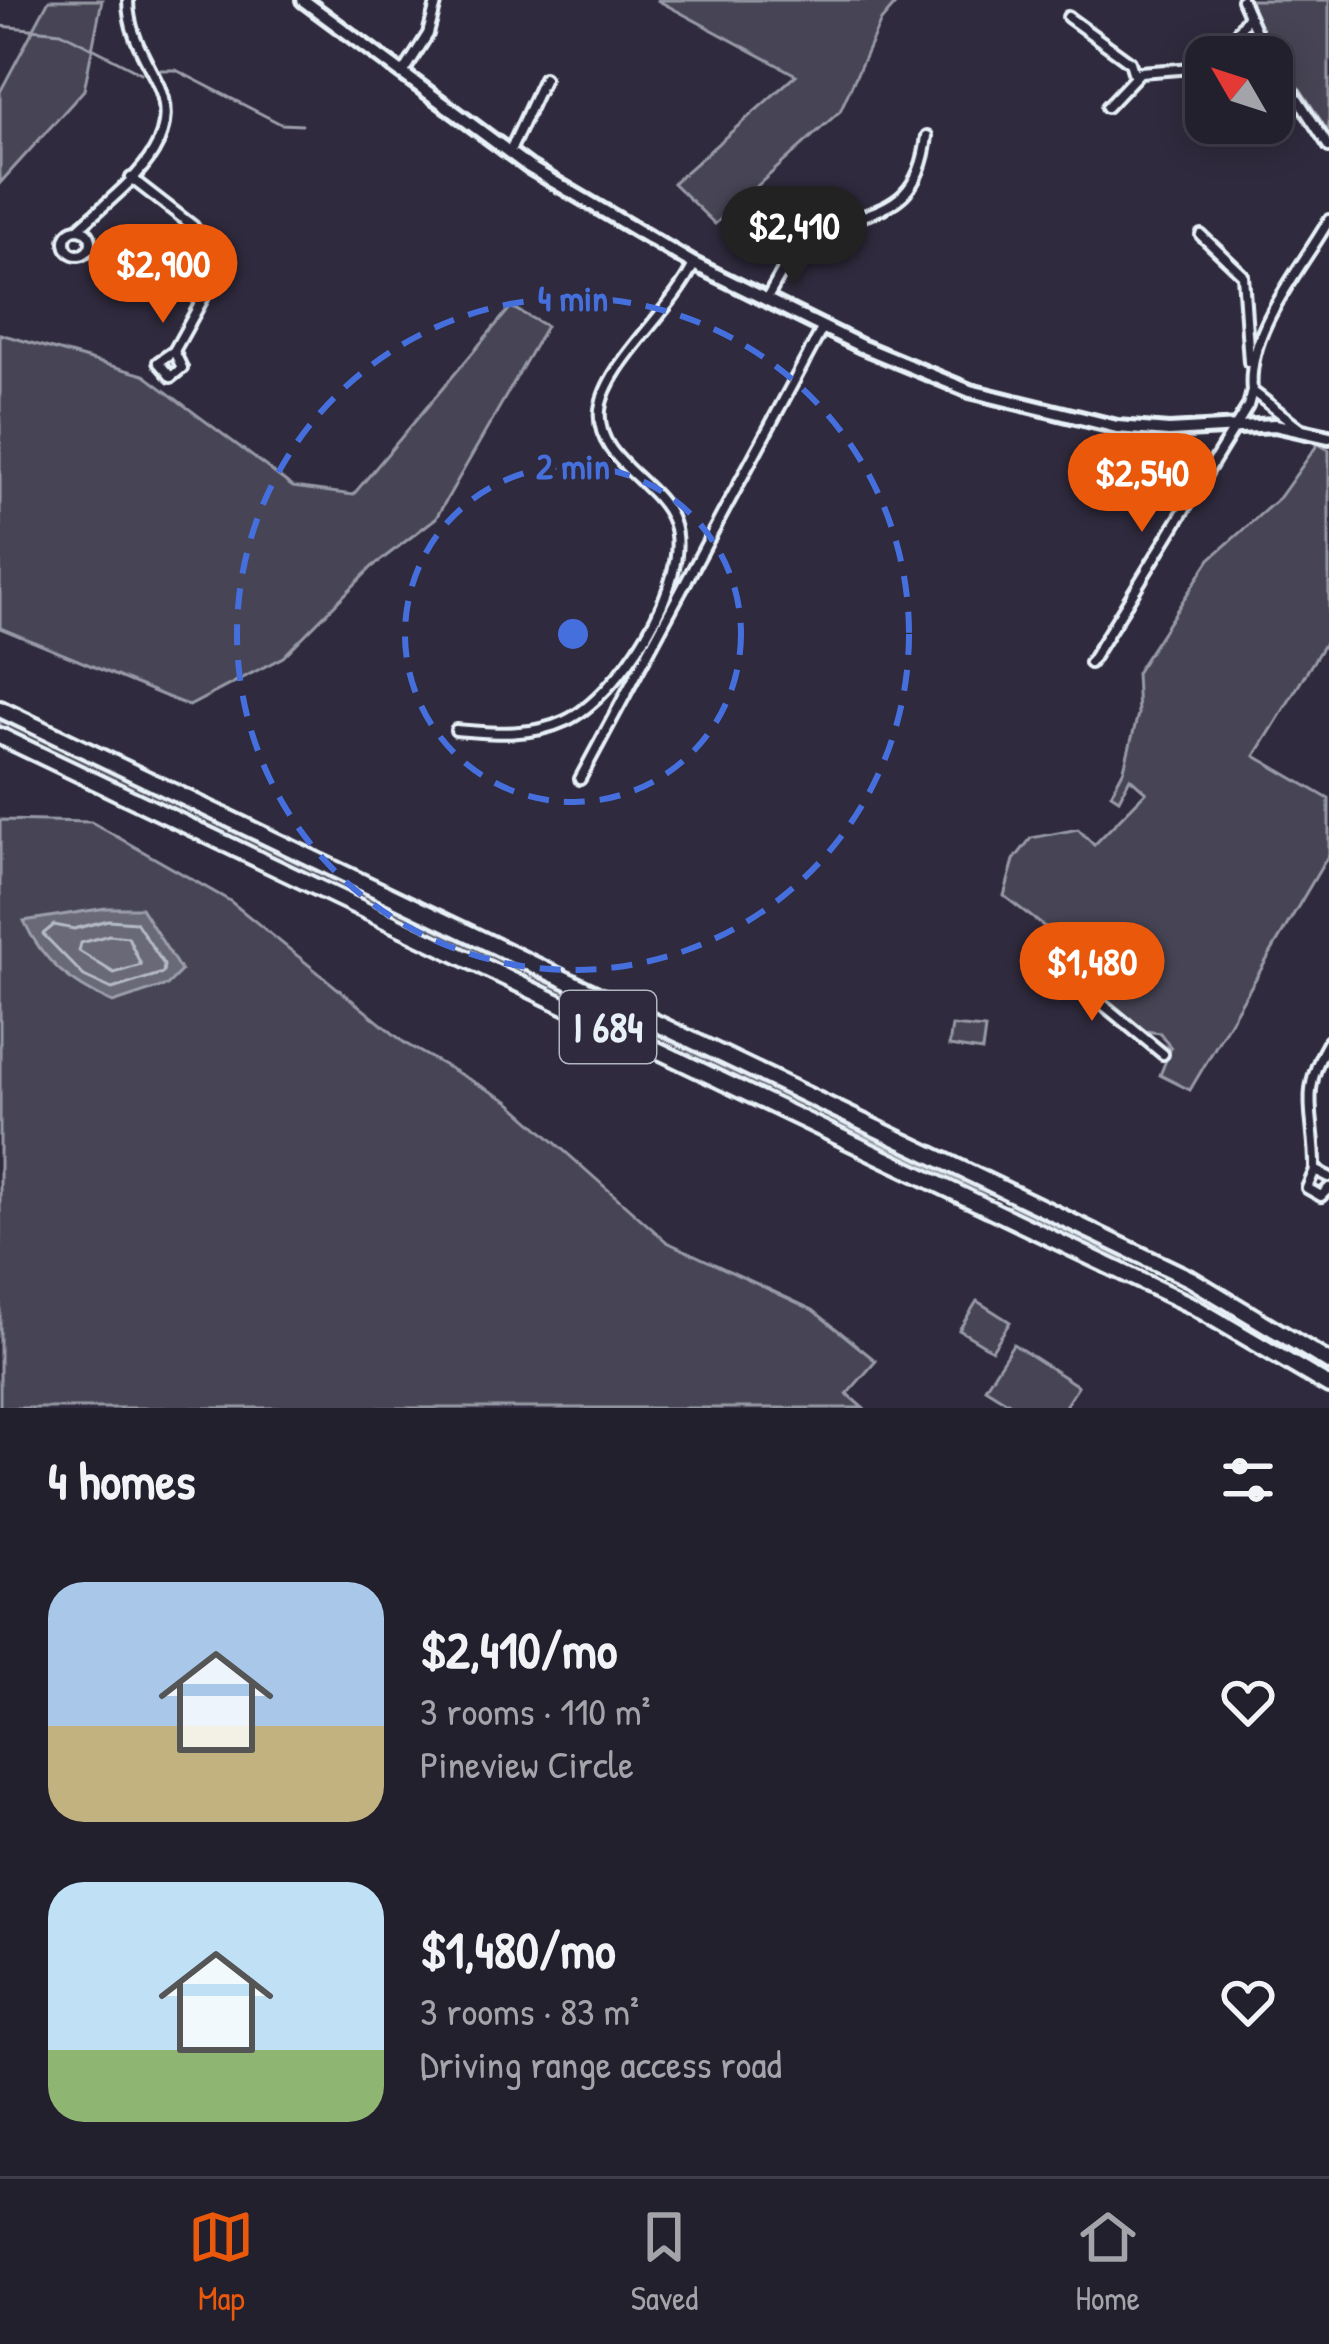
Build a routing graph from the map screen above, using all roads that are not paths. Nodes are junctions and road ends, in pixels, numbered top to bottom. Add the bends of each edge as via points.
1 (128, 0) edge
2 (303, 0) edge
3 (437, 0) edge
4 (1242, 0) edge
5 (1248, 16) junction
6 (1068, 17) dead end
7 (1234, 36) edge
8 (1185, 69) edge
9 (1134, 75) junction
10 (400, 76) junction
11 (544, 78) dead end
12 (1107, 107) dead end
13 (927, 136) dead end
14 (1329, 146) edge
15 (509, 153) junction
16 (131, 178) junction
17 (1329, 220) edge
18 (78, 229) dead end
19 (1201, 235) dead end
20 (694, 264) junction
21 (766, 300) junction
22 (823, 328) junction
23 (174, 351) dead end
24 (1250, 369) junction
25 (1252, 391) junction
26 (1300, 428) junction
27 (1231, 429) junction
28 (1329, 437) edge
29 (1090, 662) dead end
30 (0, 709) edge
31 (456, 730) dead end
32 (0, 736) edge
33 (580, 779) dead end
34 (1088, 956) dead end
35 (1329, 1041) edge
36 (1163, 1054) dead end
37 (1315, 1170) junction
38 (1329, 1177) edge
39 (1329, 1188) edge
40 (1238, 1303) junction
41 (1329, 1351) edge
42 (1329, 1362) edge
43 (1329, 1386) edge

1 - 16 street via 140,54 165,105 155,152
2 - 10 main road
3 - 10 street via 428,34
4 - 5 street
5 - 7 street
5 - 14 street
6 - 9 street via 1130,62
8 - 9 street
9 - 12 street
10 - 15 main road
11 - 15 street
13 - 21 street via 907,192 872,217 808,242
15 - 20 main road
16 - 18 street
16 - 23 street via 193,226 210,255 205,295
17 - 24 street via 1263,331
19 - 24 street via 1243,275
20 - 21 main road
20 - 31 street via 680,295 605,387 599,414 615,456 674,524 679,557 662,602 596,704 544,729
21 - 22 main road
22 - 27 main road via 957,386 1093,422 1142,431
22 - 33 street
24 - 25 street
25 - 26 street
25 - 27 street
26 - 27 main road
26 - 28 main road
27 - 29 street
30 - 40 highway, I 684
32 - 43 highway, I 684 via 1193,1306
34 - 36 street via 1083,988
35 - 37 street via 1307,1096
37 - 38 street
37 - 39 street via 1309,1192 1321,1196
40 - 41 highway, I 684
40 - 42 highway

